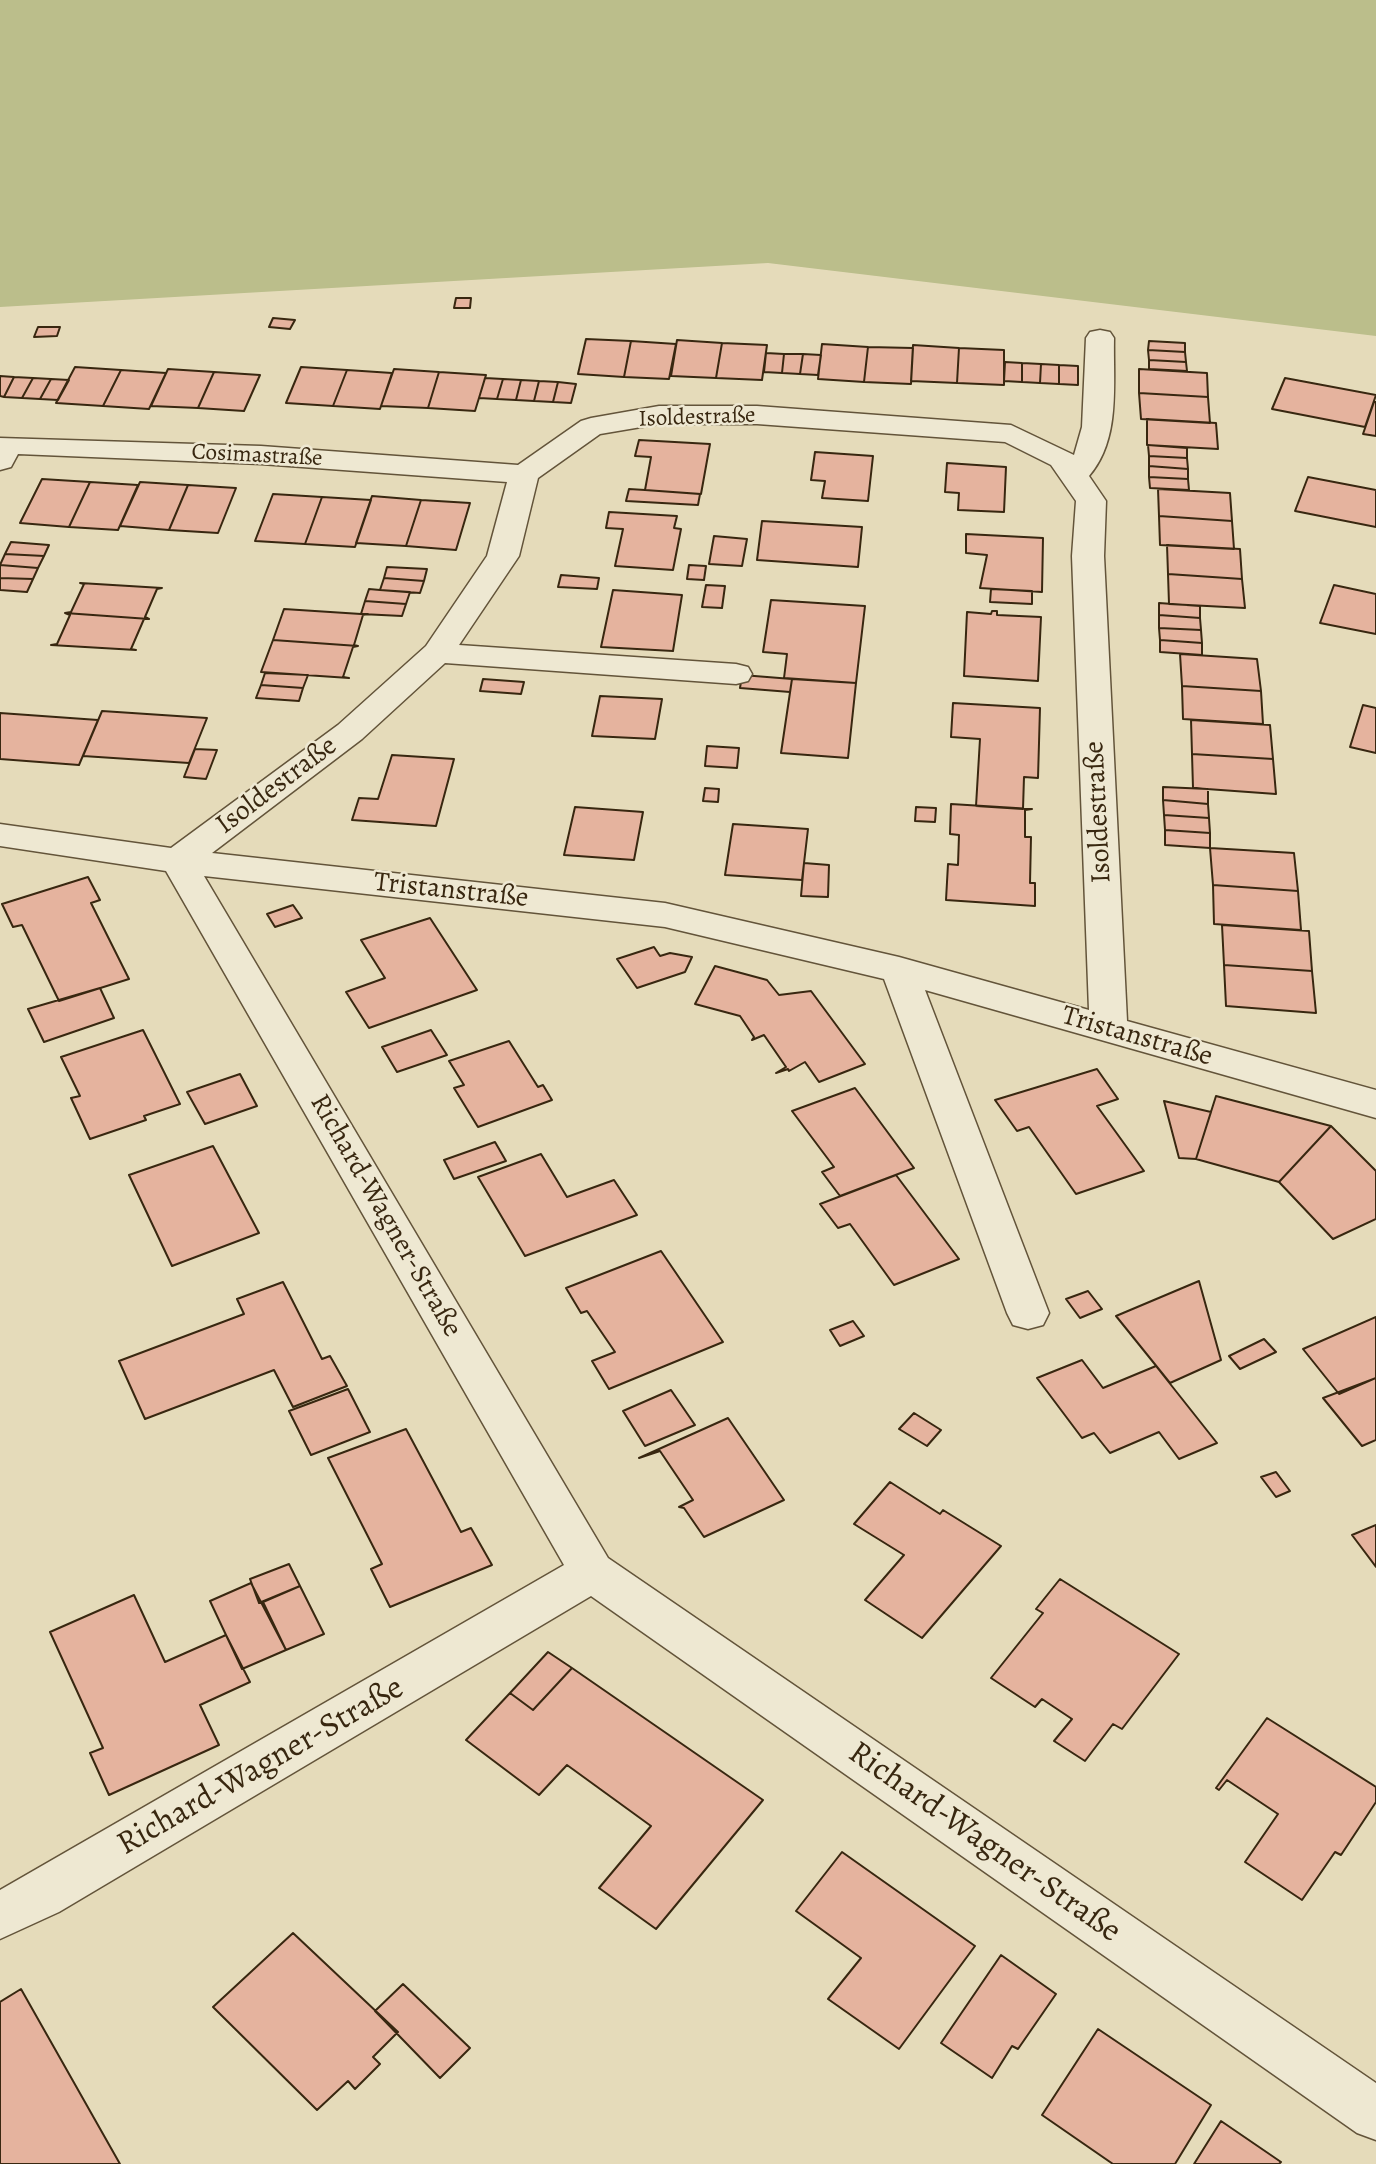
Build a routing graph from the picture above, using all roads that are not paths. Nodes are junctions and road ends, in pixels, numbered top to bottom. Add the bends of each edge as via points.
1 (1100, 338) dead end
2 (0, 461) edge
3 (524, 474) junction
4 (1073, 475) junction
5 (437, 653) junction
6 (736, 674) dead end
7 (0, 835) edge
8 (178, 861) junction
9 (899, 970) junction
10 (1109, 1029) junction
11 (1376, 1104) edge
12 (1028, 1313) dead end
13 (592, 1572) junction
14 (0, 1915) edge
15 (1376, 2114) edge

1 - 4 street via 1097,427 1089,457
2 - 3 street, Cosimastraße via 8,445 261,455
3 - 4 street, Isoldestraße via 591,427 659,415 757,415 1011,434 1062,459
3 - 5 street, Isoldestraße via 503,556
4 - 10 street, Isoldestraße via 1091,501 1088,556
5 - 6 street
5 - 8 street, Isoldestraße via 350,732
7 - 8 street, Tristanstraße
8 - 9 street, Tristanstraße via 664,915
8 - 13 street, Richard-Wagner-Straße
9 - 10 street, Tristanstraße
9 - 12 street
10 - 11 street, Tristanstraße
13 - 14 street, Richard-Wagner-Straße via 41,1896
13 - 15 street, Richard-Wagner-Straße

